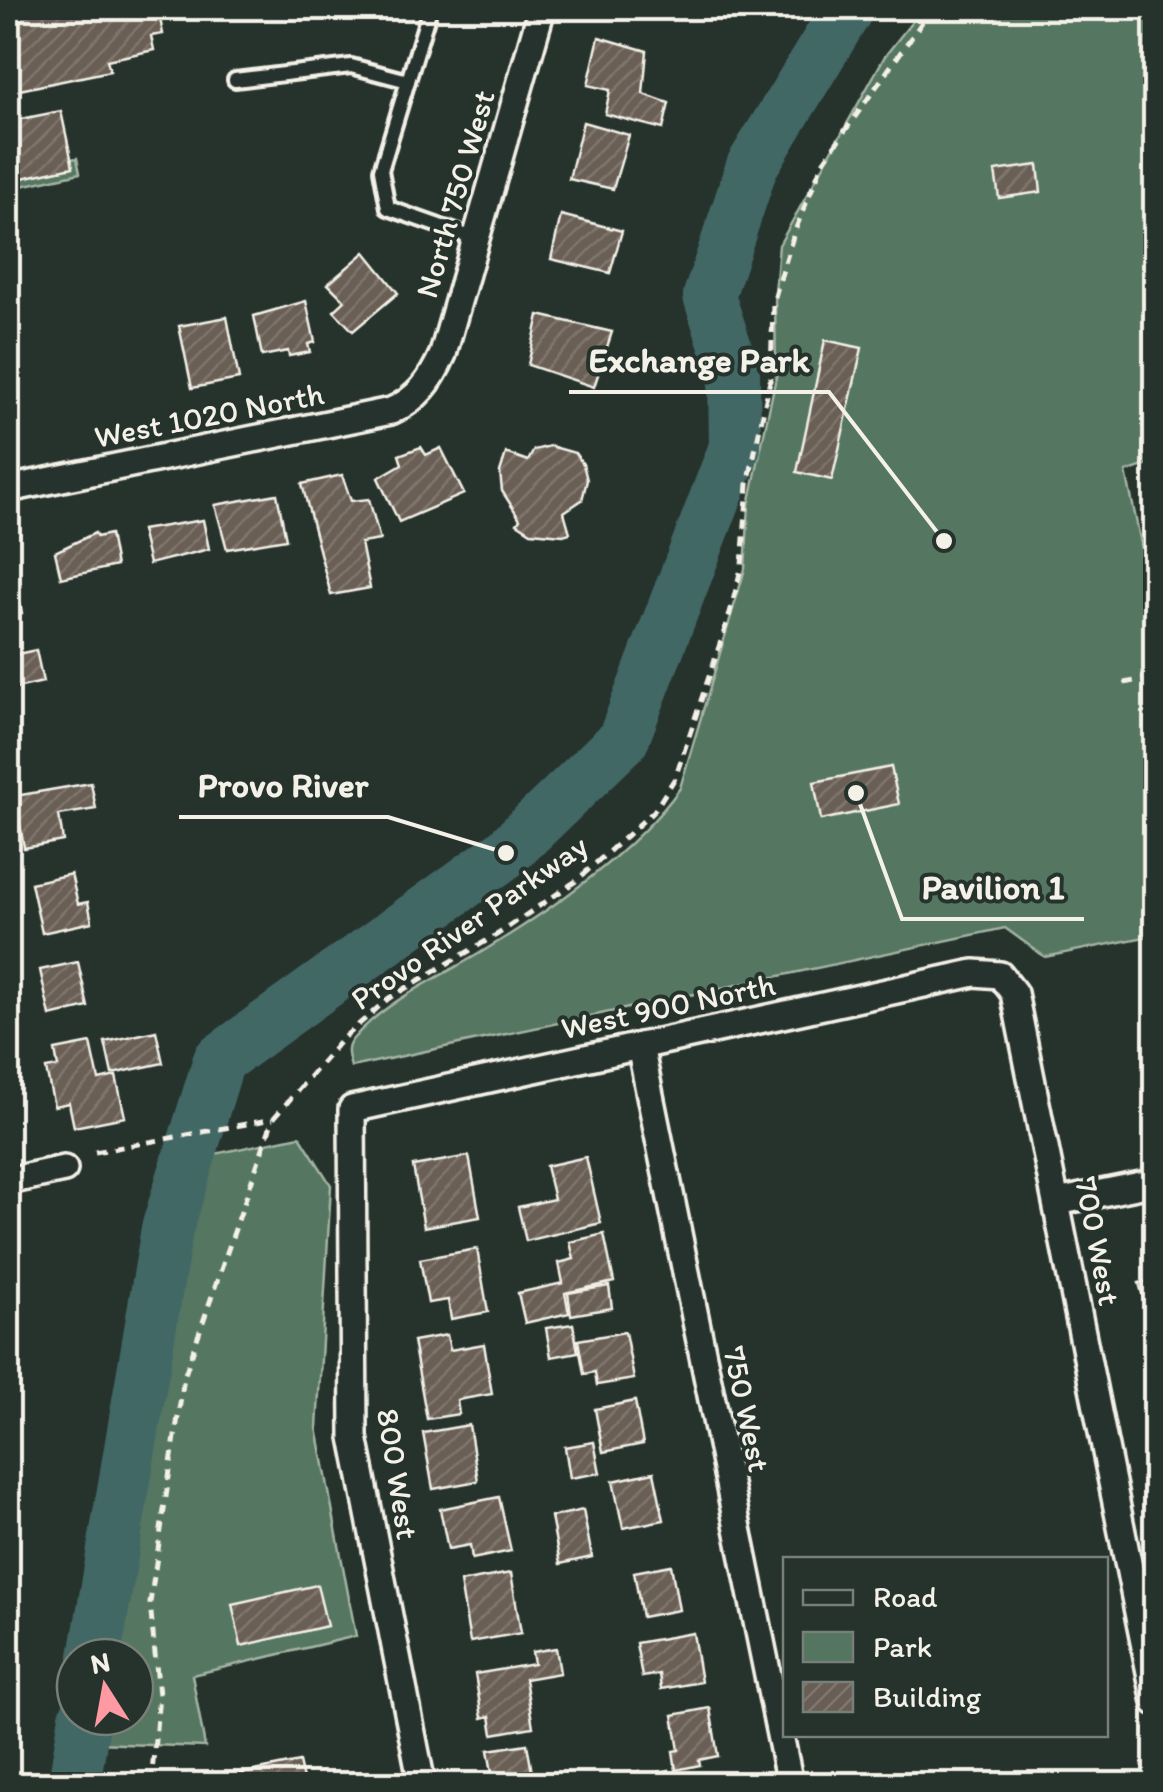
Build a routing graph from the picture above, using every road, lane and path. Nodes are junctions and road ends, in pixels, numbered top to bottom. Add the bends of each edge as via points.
1 (426, 8) edge
2 (542, 8) edge
3 (932, 8) edge
4 (236, 80) dead end
5 (408, 81) junction
6 (476, 238) junction
7 (419, 394) joint
8 (8, 488) edge
9 (1156, 677) edge
10 (1124, 683) dead end
11 (1000, 975) joint
12 (640, 1046) junction
13 (352, 1109) joint
14 (273, 1119) junction
15 (94, 1152) dead end
16 (64, 1170) dead end
17 (8, 1181) edge
18 (1156, 1182) edge
19 (1057, 1202) junction
20 (1156, 1702) edge
21 (150, 1784) edge
22 (422, 1784) edge
23 (790, 1784) edge

1 - 5 lane
2 - 6 street, North 750 West
3 - 14 path, Provo River Parkway via 824,162 794,232 774,302 742,565 674,778 654,811 576,881 389,998
4 - 5 lane via 351,66
5 - 6 lane via 381,170 388,208
6 - 7 street, North 750 West via 443,354
7 - 8 street, West 1020 North via 391,412
9 - 10 path
11 - 12 street, West 900 North via 974,973
11 - 19 street, 700 West via 1014,993
12 - 13 street, West 900 North
12 - 23 street, 750 West
13 - 22 street, 800 West via 354,1437
14 - 15 path
14 - 21 path, Provo River Parkway via 184,1377 150,1604 159,1695
16 - 17 street
18 - 19 street
19 - 20 street, 700 West

